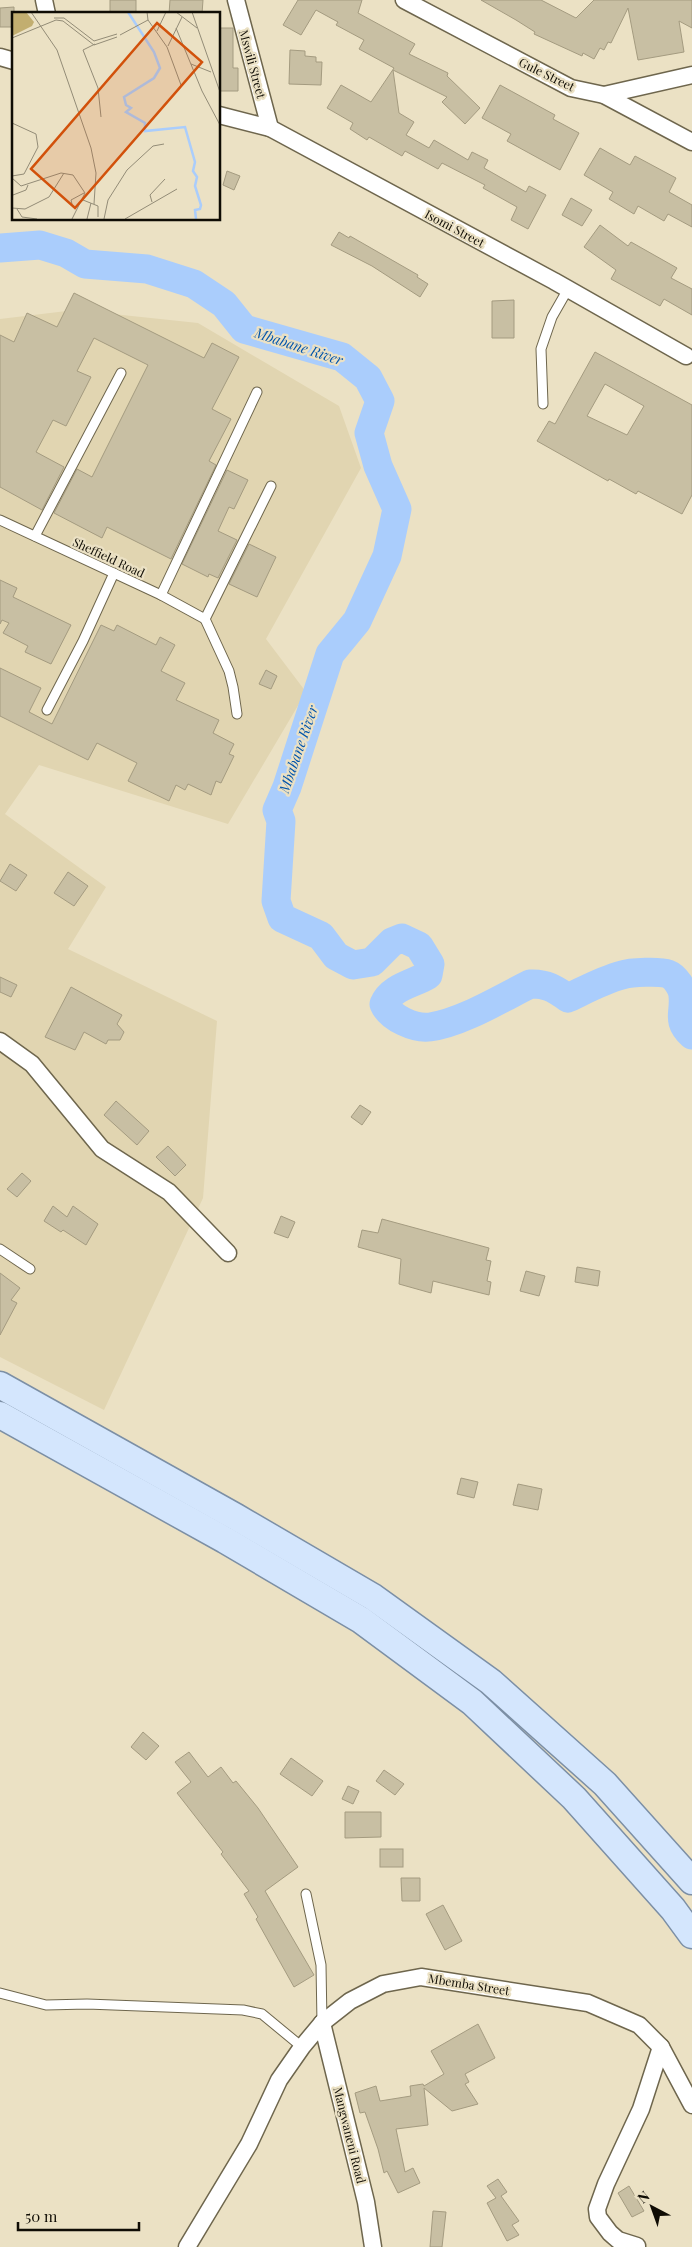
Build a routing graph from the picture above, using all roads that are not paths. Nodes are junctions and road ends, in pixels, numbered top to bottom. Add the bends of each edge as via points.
1 (236, 0) edge
2 (404, 0) edge
3 (692, 75) edge
4 (604, 95) junction
5 (220, 115) edge
6 (270, 128) junction
7 (692, 142) edge
8 (568, 289) junction
9 (689, 357) edge
10 (121, 373) dead end
11 (257, 392) dead end
12 (543, 404) dead end
13 (271, 486) dead end
14 (0, 520) edge
15 (35, 536) junction
16 (114, 573) junction
17 (161, 595) junction
18 (205, 619) junction
19 (47, 710) dead end
20 (237, 714) dead end
21 (0, 1041) edge
22 (0, 1249) edge
23 (228, 1253) dead end
24 (30, 1269) dead end
25 (0, 1385) edge
26 (0, 1415) edge
27 (692, 1881) edge
28 (306, 1894) dead end
29 (692, 1935) edge
30 (0, 1993) edge
31 (322, 2023) junction
32 (302, 2047) junction
33 (661, 2047) junction
34 (692, 2105) edge
35 (637, 2246) edge
36 (187, 2247) edge
37 (373, 2247) edge

1 - 6 street, Mswili Street
2 - 4 street, Gule Street via 572,88
3 - 4 street
4 - 7 street, Gule Street
5 - 6 street, Isomi Street
6 - 8 street, Isomi Street
8 - 9 street, Isomi Street
8 - 12 lane via 552,317 541,349
10 - 15 lane
11 - 17 lane
13 - 18 lane
14 - 15 lane, Sheffield Road
15 - 16 lane, Sheffield Road
16 - 17 lane, Sheffield Road
16 - 19 lane
17 - 18 lane, Sheffield Road
18 - 20 lane via 229,671
21 - 23 street via 32,1064 102,1149 168,1192
22 - 24 lane
25 - 27 main road via 236,1517 381,1603 490,1682 604,1784
26 - 29 main road via 361,1620 472,1702 574,1798 673,1909
28 - 31 lane via 321,1965
30 - 32 lane via 46,2005 243,2010 262,2014
31 - 32 street, Mbemba Street
31 - 33 street, Mbemba Street via 350,2002 383,1984 421,1977 588,2003 639,2025
31 - 37 street, Mangwaneni Road via 366,2202
32 - 36 street, Mbemba Street via 279,2080 249,2144
33 - 34 street, Mbemba Street
33 - 35 street via 640,2109 597,2209 598,2217 610,2233 618,2240

